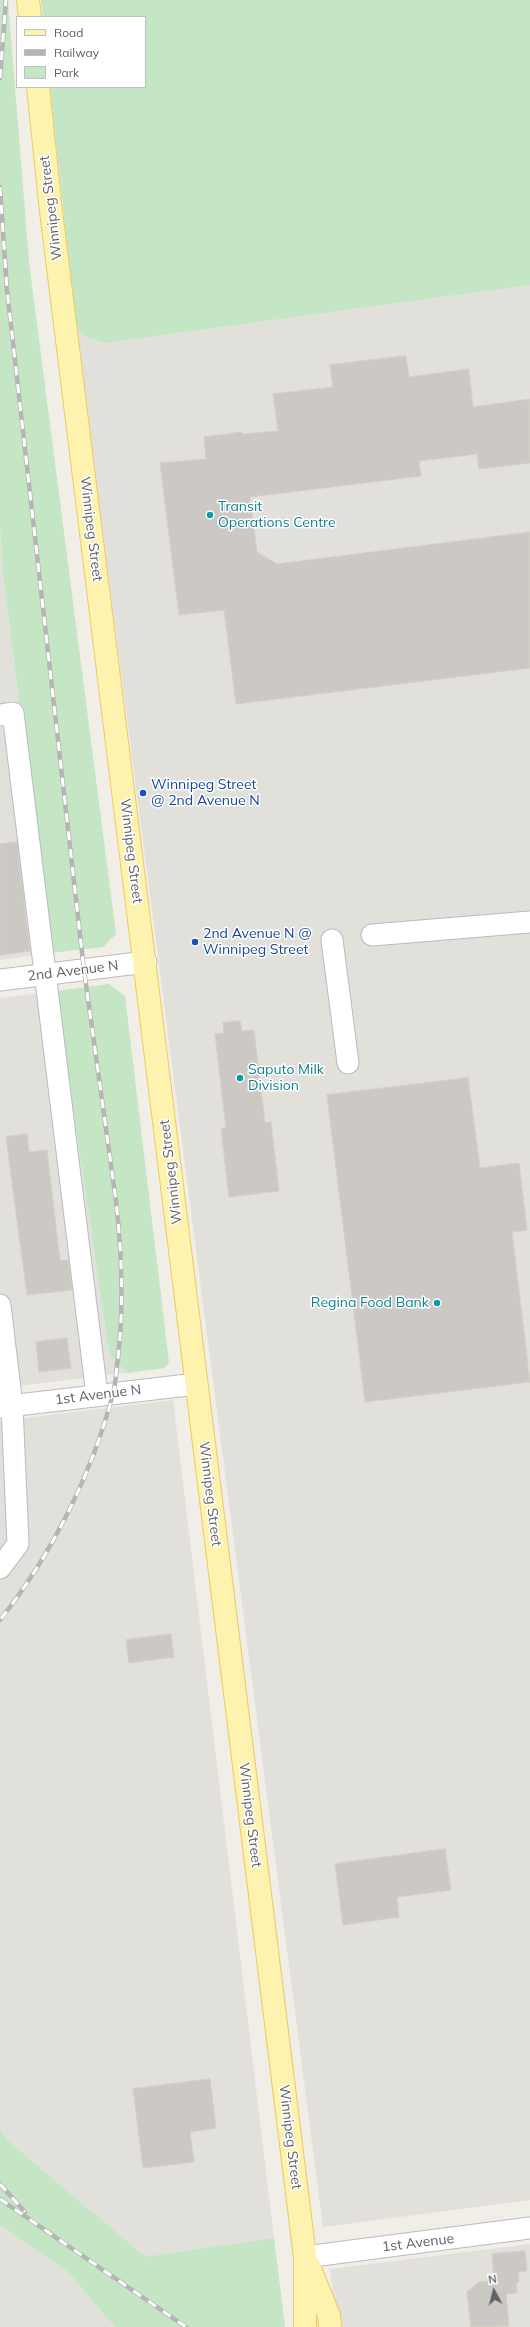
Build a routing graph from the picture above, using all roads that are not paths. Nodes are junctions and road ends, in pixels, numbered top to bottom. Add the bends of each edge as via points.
1 (28, 0) edge
2 (30, 16) edge
3 (38, 88) edge
4 (0, 715) edge
5 (530, 922) edge
6 (372, 935) dead end
7 (332, 940) dead end
8 (146, 962) junction
9 (44, 975) junction
10 (0, 980) edge
11 (348, 1063) dead end
12 (0, 1305) edge
13 (196, 1384) junction
14 (97, 1395) junction
15 (6, 1406) edge
16 (0, 1568) edge
17 (530, 2228) edge
18 (305, 2257) junction
19 (305, 2327) edge
20 (330, 2327) edge

1 - 2 main road
3 - 8 main road, Winnipeg Street via 51,211
4 - 9 street via 13,713
5 - 6 street
7 - 11 street
8 - 9 street, 2nd Avenue N
8 - 13 main road, Winnipeg Street
9 - 10 street, 2nd Avenue N
9 - 14 street
12 - 15 street
13 - 14 street, 1st Avenue N
13 - 18 main road, Winnipeg Street
14 - 15 street, 1st Avenue N
15 - 16 street via 18,1544
17 - 18 street, 1st Avenue
18 - 19 main road, Winnipeg Street
18 - 20 main road, Winnipeg Street via 329,2316

